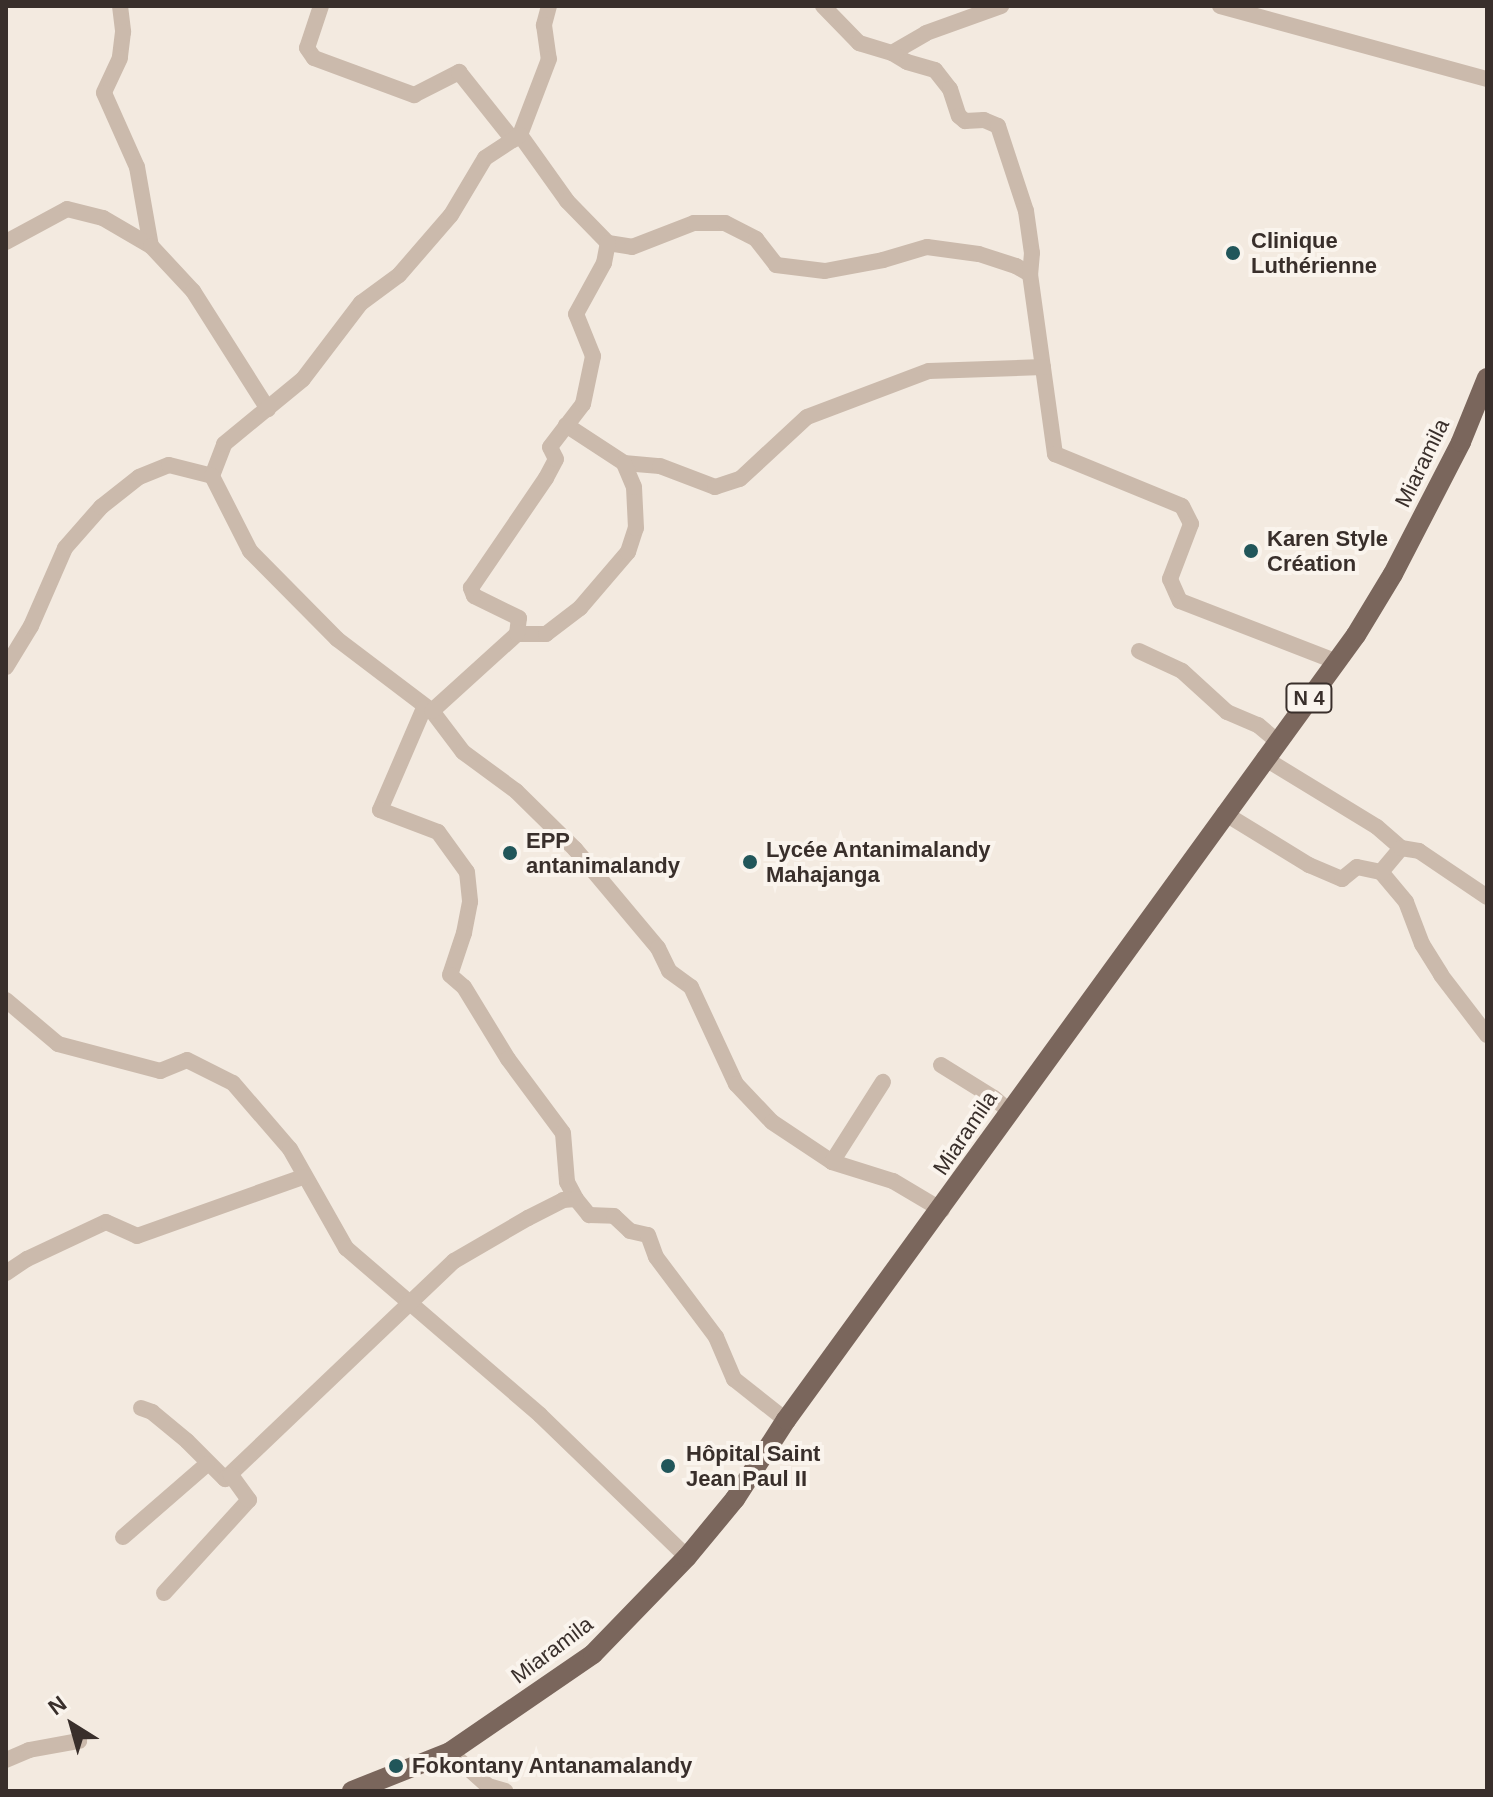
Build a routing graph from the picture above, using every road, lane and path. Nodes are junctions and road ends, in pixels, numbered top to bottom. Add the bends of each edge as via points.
1 (120, 6) edge
2 (321, 6) edge
3 (549, 6) edge
4 (823, 6) edge
5 (1001, 6) edge
6 (1220, 6) edge
7 (892, 53) junction
8 (1487, 79) edge
9 (517, 137) junction
10 (6, 242) edge
11 (608, 243) junction
12 (151, 246) junction
13 (1030, 274) junction
14 (1043, 367) junction
15 (1487, 378) edge
16 (268, 409) junction
17 (566, 425) junction
18 (624, 463) junction
19 (212, 476) junction
20 (517, 634) junction
21 (1139, 651) dead end
22 (1337, 662) junction
23 (6, 667) edge
24 (428, 710) junction
25 (1277, 741) junction
26 (1264, 758) junction
27 (1224, 813) junction
28 (1401, 848) junction
29 (1381, 872) junction
30 (1487, 897) edge
31 (6, 1000) edge
32 (1487, 1035) edge
33 (941, 1065) dead end
34 (883, 1082) dead end
35 (1009, 1111) junction
36 (832, 1162) junction
37 (303, 1177) junction
38 (576, 1199) junction
39 (942, 1210) junction
40 (6, 1273) edge
41 (411, 1302) junction
42 (141, 1408) dead end
43 (786, 1420) junction
44 (207, 1464) junction
45 (231, 1475) junction
46 (123, 1537) dead end
47 (687, 1557) junction
48 (164, 1593) dead end
49 (79, 1741) dead end
50 (450, 1752) junction
51 (6, 1760) edge
52 (352, 1791) edge
53 (505, 1791) edge

1 - 12 street via 120,58 104,93 137,167
2 - 9 street via 307,48 314,58 414,95 459,72
3 - 9 street via 544,25 549,59
4 - 7 street via 859,43
5 - 7 street via 926,33
6 - 8 street
7 - 13 street via 935,70 965,121 998,126 1026,211
9 - 11 street
9 - 16 street via 485,158 451,215 399,275 361,303 303,379
10 - 12 street via 67,209 103,218
11 - 13 street via 632,247 694,223 725,223 756,239 776,265 825,271 927,247 979,254
11 - 17 street via 604,263 576,314 593,356 583,404
12 - 16 street via 193,291
13 - 14 street
14 - 18 street via 929,371 807,417 740,479 715,487 660,466
14 - 22 street via 1055,454 1182,506 1191,524 1170,579 1180,601
15 - 22 main road, Miaramila / N 4 via 1461,442 1393,574
16 - 19 street via 224,444
17 - 18 street
17 - 20 street via 550,447 556,459 546,478 471,588 474,596 519,618
18 - 20 street via 634,487 636,528 628,552 580,608 546,634
19 - 23 street via 169,465 139,477 101,507 65,548 31,626
19 - 24 street via 250,551 337,639
20 - 24 street
21 - 25 street via 1182,671 1227,712 1258,725
22 - 25 main road, Miaramila / N 4
24 - 36 street via 463,752 516,791 575,849 658,948 669,971 691,987 736,1084 772,1122
24 - 38 street via 380,810 438,832 467,872 470,902 450,975 464,987 563,1133 567,1182
25 - 26 main road, Miaramila / N 4
26 - 27 main road, Miaramila / N 4
26 - 28 street via 1377,827
27 - 29 street via 1342,879 1357,867
27 - 35 main road, Miaramila / N 4
28 - 29 street
28 - 30 street via 1419,851
29 - 32 street via 1406,902 1441,975
31 - 37 street via 58,1044 160,1071 187,1060 233,1083 290,1149
33 - 35 street
34 - 36 street
35 - 39 main road, Miaramila / N 4
36 - 39 street via 893,1181
37 - 40 street via 137,1236 106,1222
37 - 41 street via 346,1248
38 - 41 street via 563,1200 454,1261
38 - 43 street via 589,1215 614,1216 630,1231 648,1235 656,1257 716,1337 734,1379
39 - 43 main road, Miaramila / N 4
41 - 45 street
41 - 47 street via 540,1415
42 - 44 street via 187,1441
43 - 47 main road, Miaramila / N 4 via 735,1499
44 - 45 street via 225,1479
44 - 46 street
45 - 48 street via 249,1500
47 - 50 main road, Miaramila / N 4 via 593,1654
49 - 51 street
50 - 52 main road, Miaramila / N 4
50 - 53 street via 488,1786

